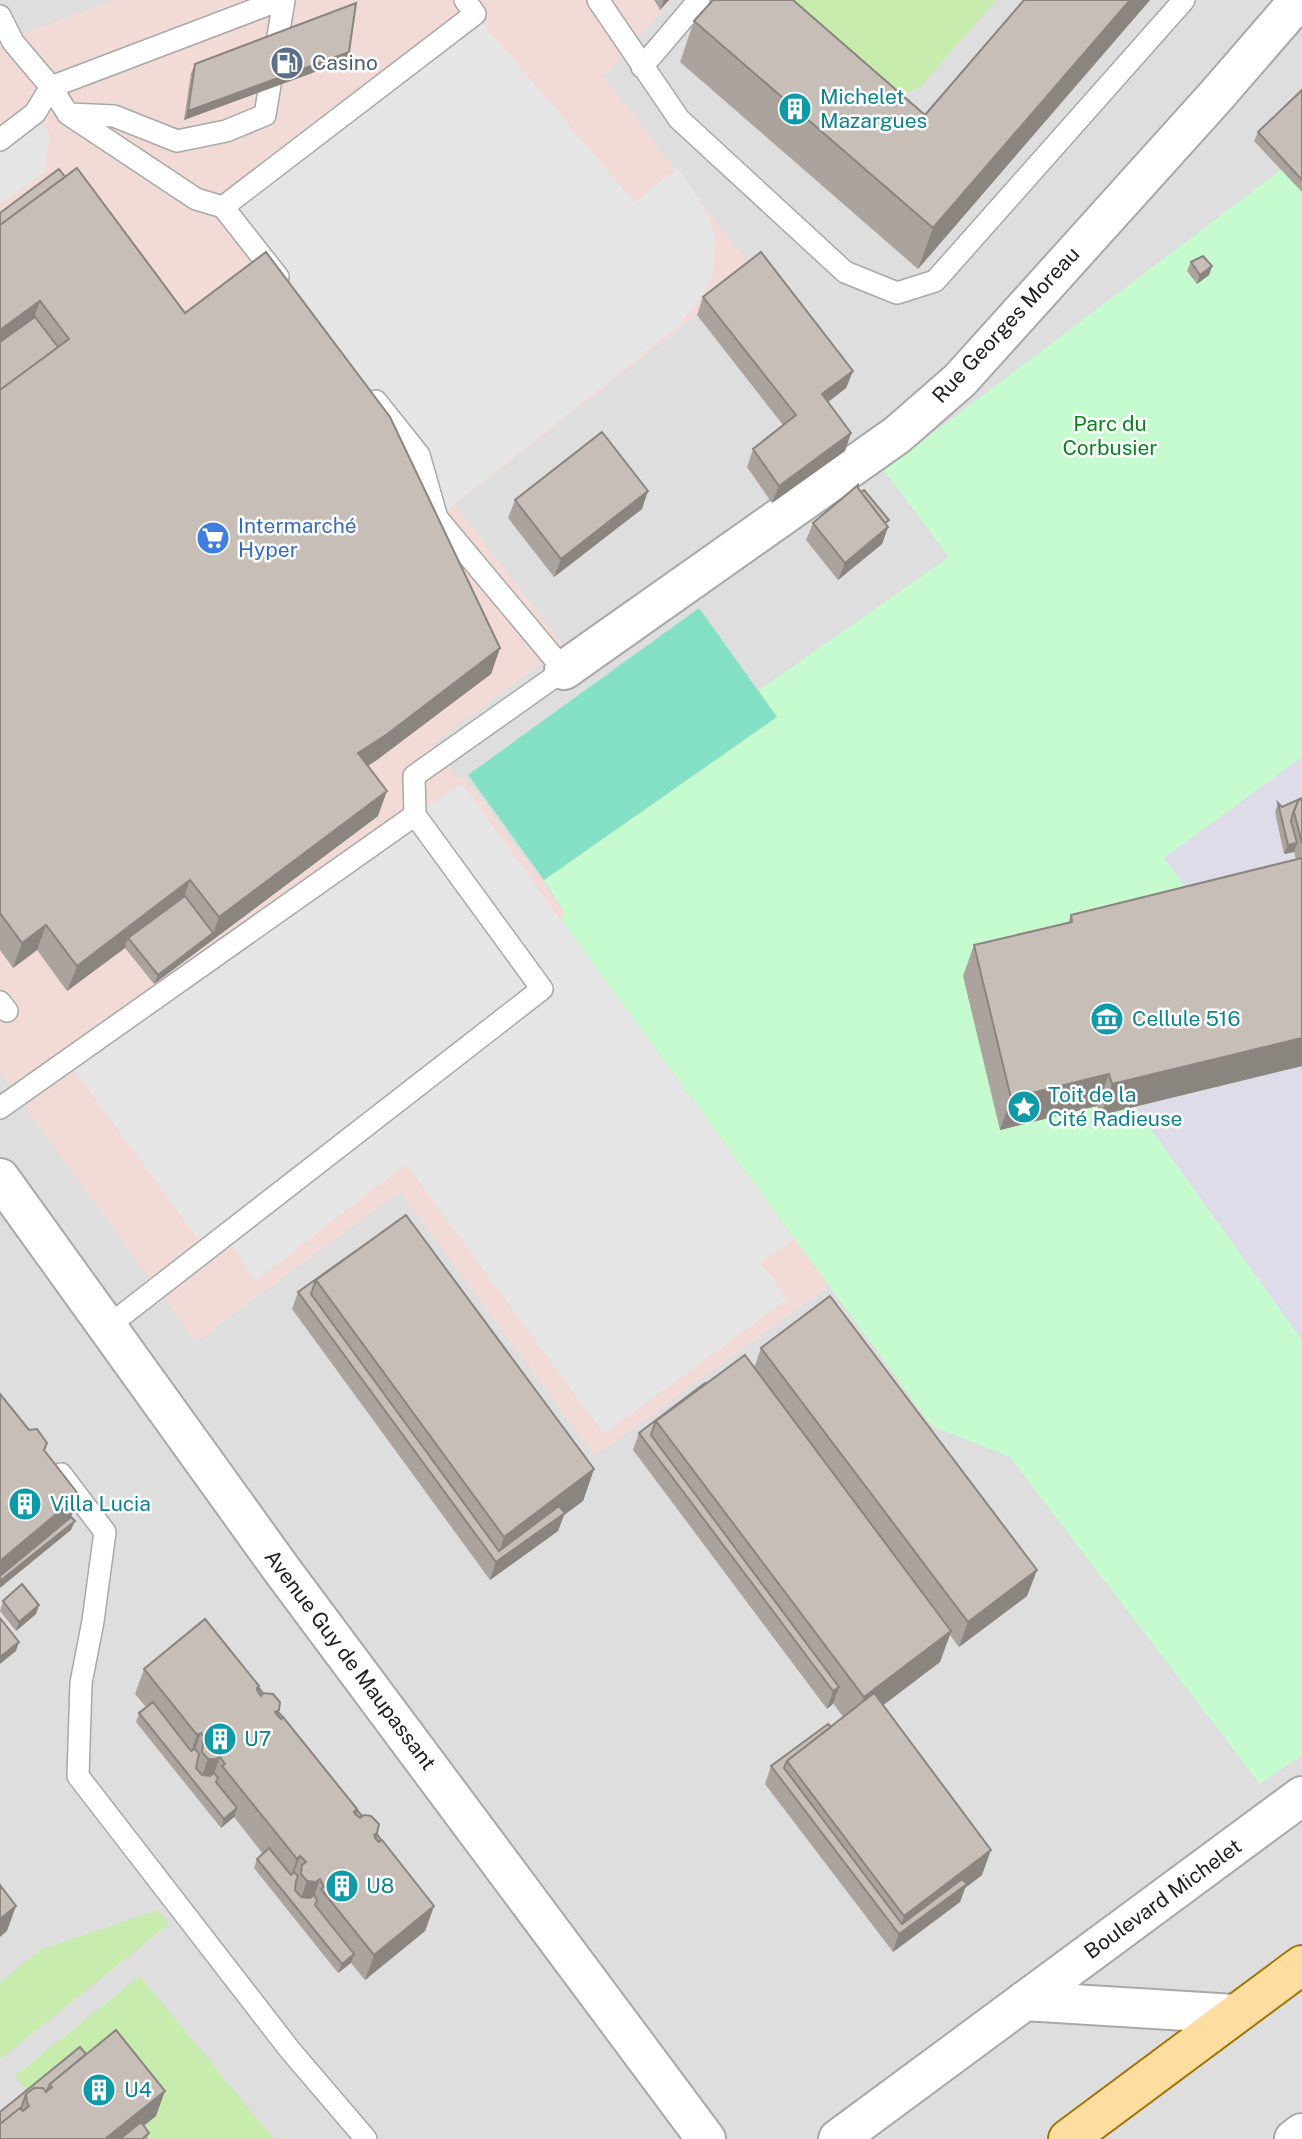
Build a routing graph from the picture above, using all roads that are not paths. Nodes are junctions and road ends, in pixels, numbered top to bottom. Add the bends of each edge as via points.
1 (282, 0) edge
2 (465, 0) edge
3 (598, 0) edge
4 (699, 0) edge
5 (1184, 0) edge
6 (1299, 0) edge
7 (0, 16) edge
8 (642, 67) junction
9 (51, 86) junction
10 (68, 114) junction
11 (0, 140) edge
12 (223, 207) junction
13 (288, 290) edge
14 (361, 382) edge
15 (564, 670) junction
16 (415, 815) junction
17 (0, 1108) edge
18 (0, 1178) edge
19 (107, 1326) junction
20 (49, 1458) edge
21 (1302, 1796) edge
22 (1302, 1965) edge
23 (1024, 2001) junction
24 (1235, 2014) junction
25 (1302, 2133) edge
26 (366, 2139) edge
27 (706, 2139) edge
28 (838, 2139) edge
29 (1068, 2139) edge
30 (1294, 2139) edge

1 - 9 lane
1 - 10 lane via 265,115 226,131 177,141 114,116
2 - 12 lane via 475,14
3 - 8 lane
4 - 8 lane
5 - 8 lane via 935,281 897,293 845,272 679,119
6 - 15 street, Rue Georges Moreau via 960,380 897,435
7 - 9 lane via 13,42
9 - 10 lane
9 - 11 lane via 35,113
10 - 12 lane via 196,199
12 - 13 lane
14 - 15 lane via 419,455 437,518
15 - 16 lane via 414,776
16 - 17 lane
16 - 19 lane via 542,989
18 - 19 street, Avenue Guy de Maupassant
19 - 27 street, Avenue Guy de Maupassant
20 - 26 lane via 105,1532 81,1683 78,1776 290,2050
21 - 23 street, Boulevard Michelet
22 - 24 main road
23 - 24 street
23 - 28 street, Boulevard Michelet
24 - 29 main road
25 - 30 street

